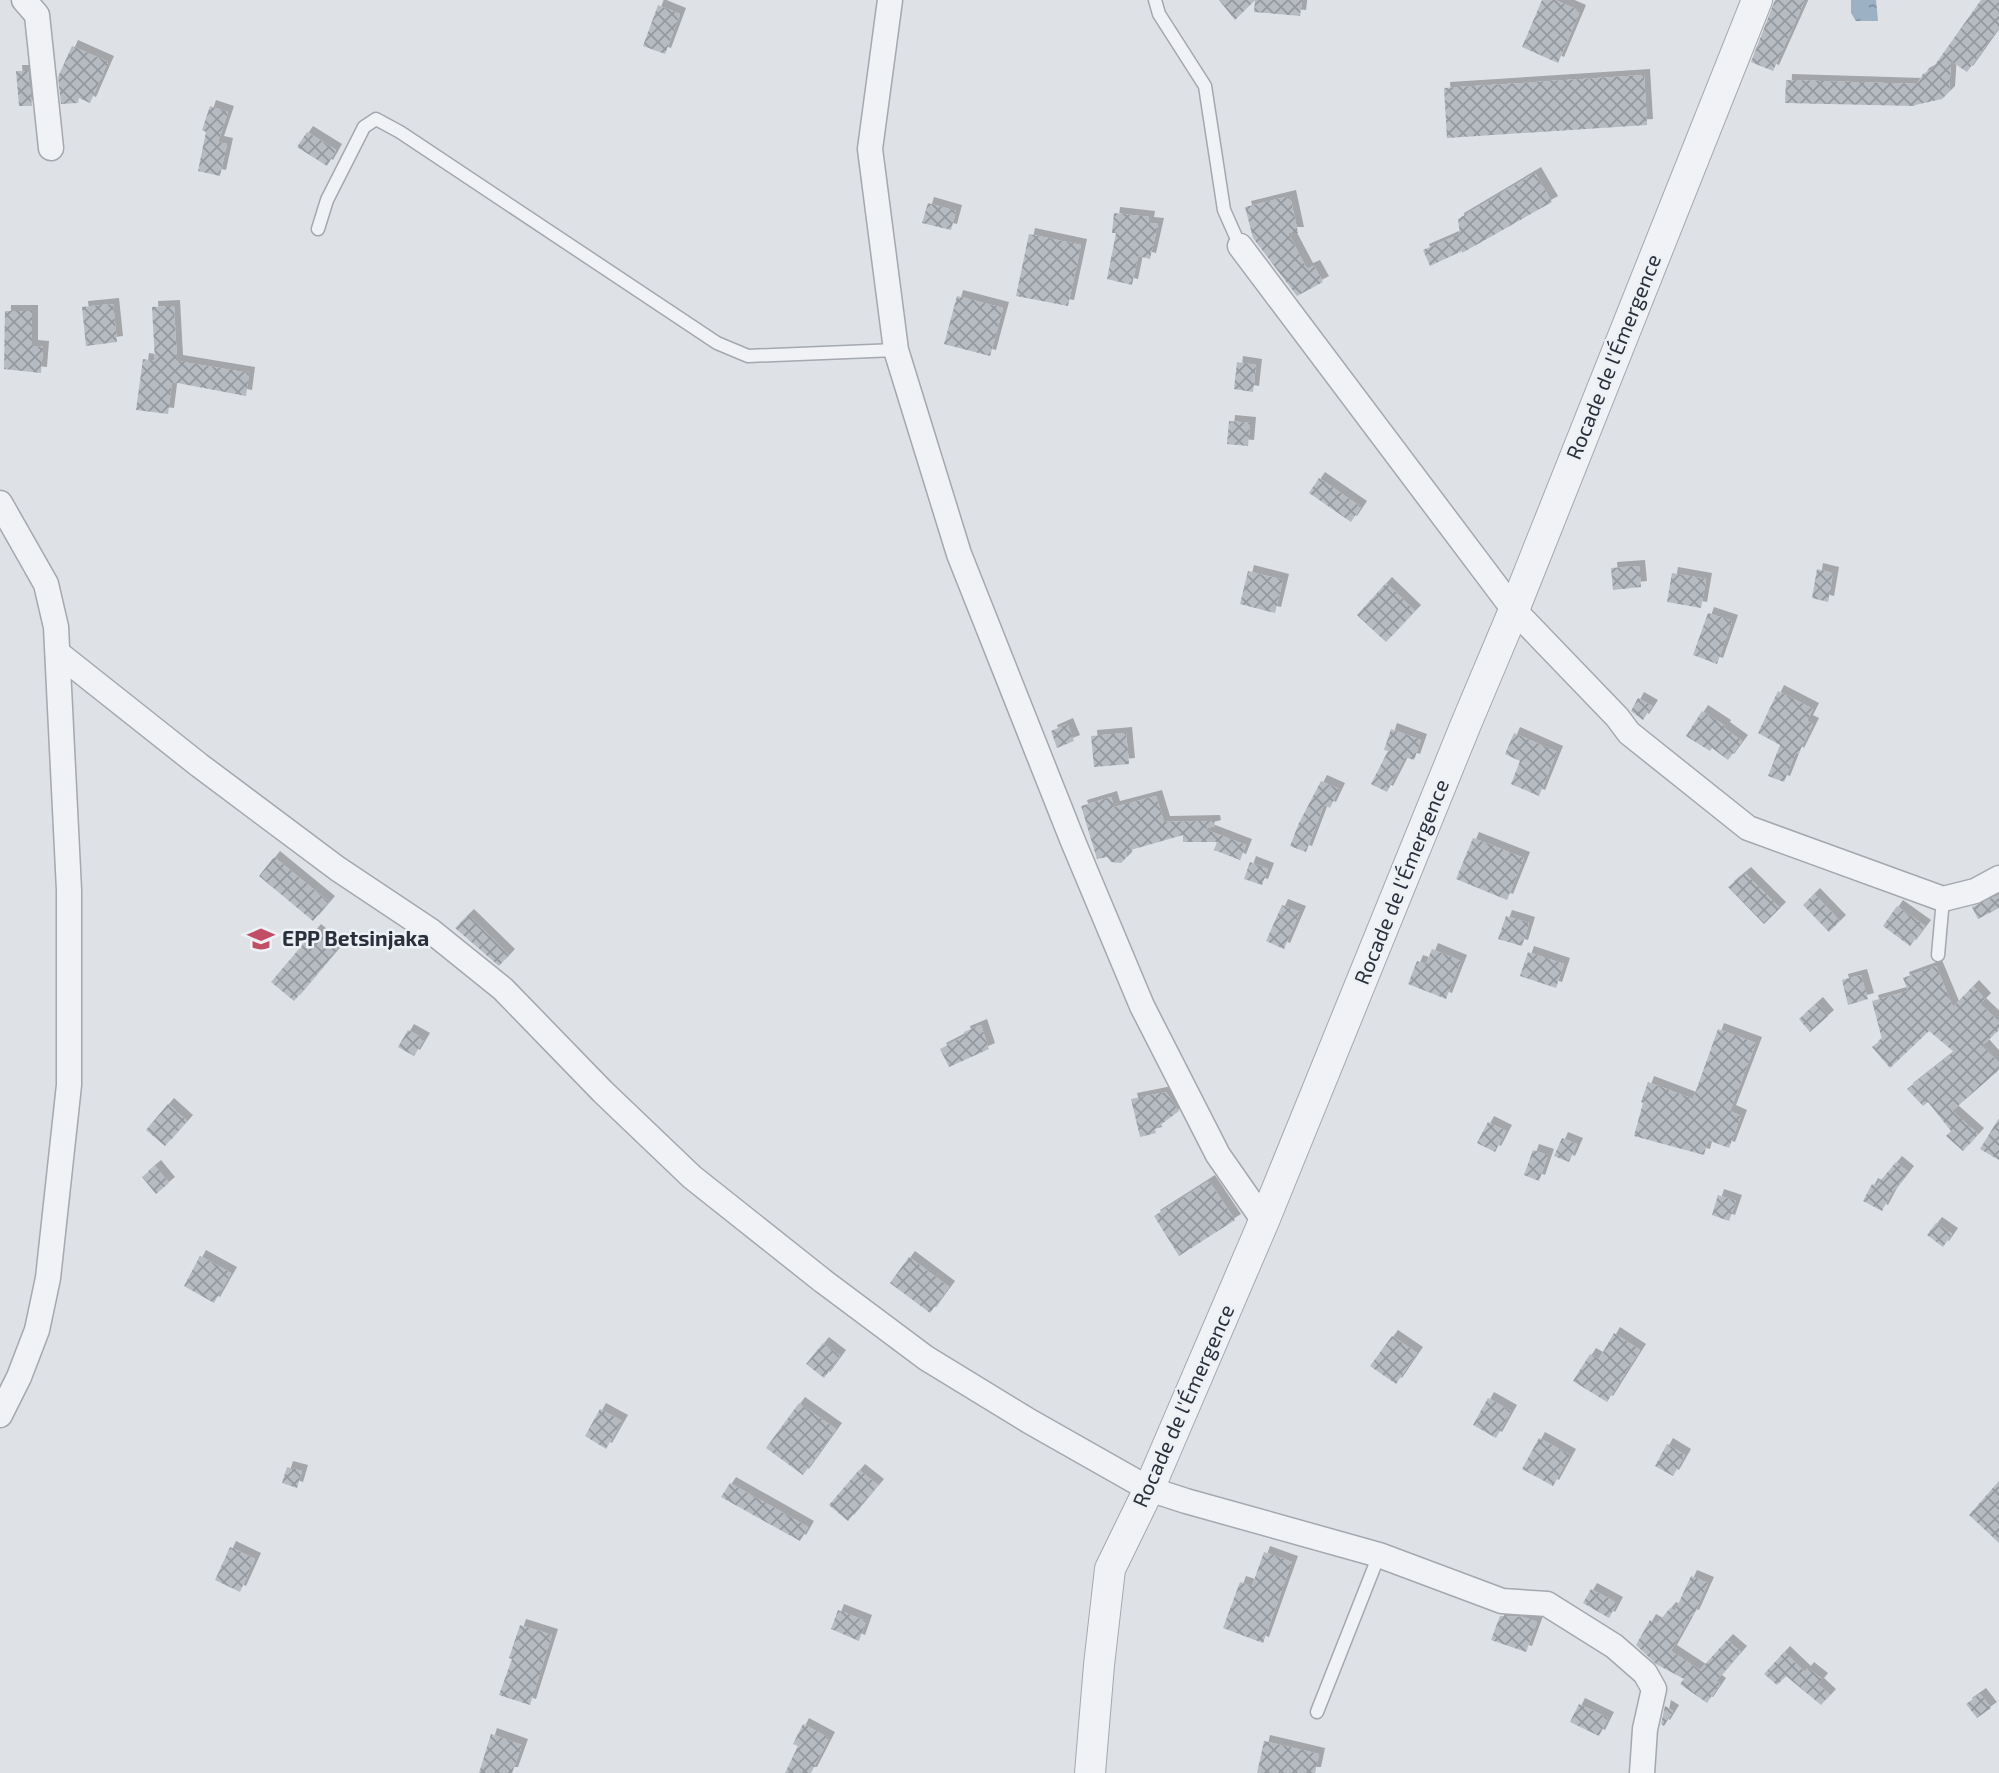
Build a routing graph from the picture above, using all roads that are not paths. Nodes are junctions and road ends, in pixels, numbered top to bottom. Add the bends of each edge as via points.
1 (24, 0) edge
2 (890, 0) edge
3 (1155, 0) edge
4 (1757, 0) edge
5 (51, 148) dead end
6 (317, 229) dead end
7 (1240, 246) joint
8 (896, 350) junction
9 (0, 503) edge
10 (1514, 610) junction
11 (59, 654) junction
12 (1999, 878) edge
13 (1944, 899) junction
14 (1938, 955) dead end
15 (1264, 1221) junction
16 (0, 1415) edge
17 (1149, 1489) junction
18 (1379, 1555) junction
19 (1317, 1712) dead end
20 (1090, 1773) edge
21 (1642, 1773) edge

1 - 5 street via 37,15
2 - 8 street via 870,149
3 - 7 lane via 1159,14 1205,86 1224,210
4 - 10 street, Rocade de l'Émergence
6 - 8 lane via 364,127 376,119 717,343 747,356
7 - 10 street
8 - 15 street via 959,554 1142,1006 1218,1155
9 - 11 street via 46,584
10 - 13 street via 1629,733 1748,828
10 - 15 street, Rocade de l'Émergence
11 - 16 street via 69,890 69,1085 48,1278 37,1330
11 - 17 street via 210,773 338,869 431,931 503,989 692,1177 823,1281 926,1358
12 - 13 street via 1975,891
13 - 14 lane
15 - 17 street, Rocade de l'Émergence
17 - 18 street
17 - 20 street, Rocade de l'Émergence via 1110,1569
18 - 19 lane
18 - 21 street via 1502,1601 1547,1604 1614,1646 1645,1673 1654,1689

